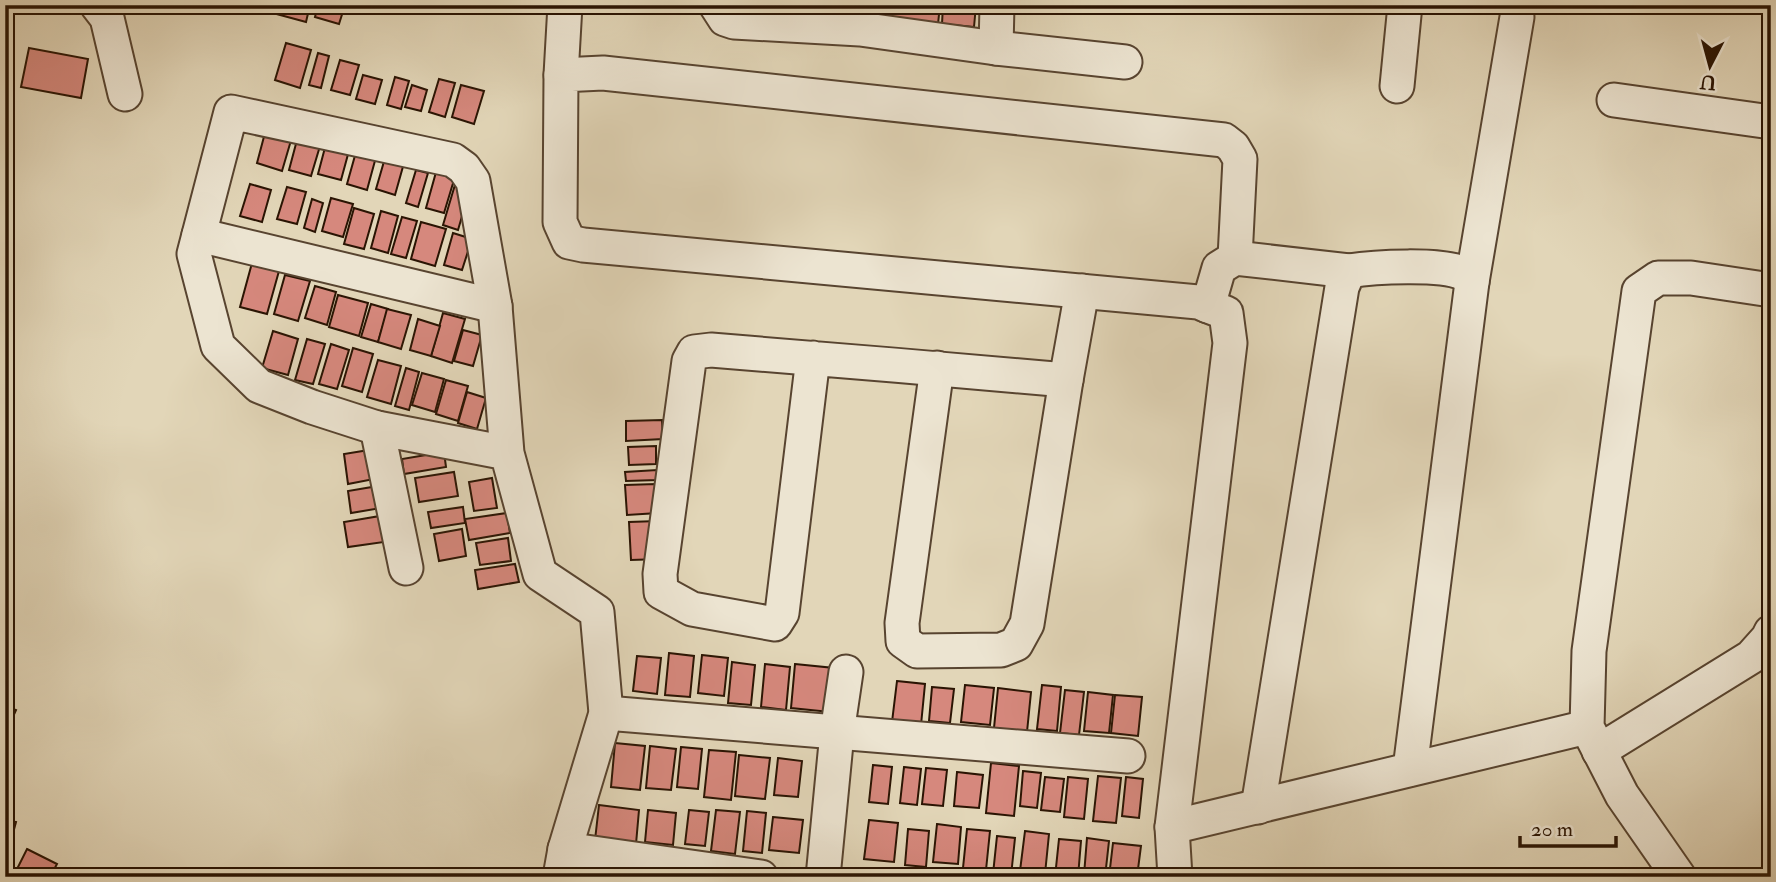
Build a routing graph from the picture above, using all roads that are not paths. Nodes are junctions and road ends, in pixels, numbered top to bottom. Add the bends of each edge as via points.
1 (97, 5) edge
2 (565, 5) edge
3 (716, 5) edge
4 (997, 5) edge
5 (1405, 5) edge
6 (860, 17) edge
7 (1517, 17) dead end
8 (996, 48) junction
9 (1125, 62) dead end
10 (561, 75) junction
11 (1397, 86) dead end
12 (125, 94) dead end
13 (1614, 100) dead end
14 (1771, 122) edge
15 (199, 235) junction
16 (1235, 258) junction
17 (1349, 271) junction
18 (1472, 282) junction
19 (1771, 290) edge
20 (1082, 291) junction
21 (495, 306) junction
22 (1208, 306) junction
23 (813, 358) junction
24 (937, 368) junction
25 (1066, 380) junction
26 (377, 428) junction
27 (507, 453) junction
28 (407, 568) dead end
29 (1770, 636) edge
30 (846, 672) dead end
31 (606, 713) junction
32 (837, 733) junction
33 (1593, 739) junction
34 (1128, 756) dead end
35 (1410, 769) junction
36 (1258, 807) junction
37 (1171, 827) junction
38 (562, 863) edge
39 (761, 877) edge
40 (823, 877) edge
41 (1175, 877) edge
42 (1679, 877) edge

1 - 12 street via 107,18
2 - 10 street
3 - 6 street via 724,19 734,22
4 - 8 street
5 - 11 street
6 - 8 street
7 - 18 street
8 - 9 street
10 - 16 street via 603,73 1224,140 1240,159
10 - 20 street via 560,222 569,242
13 - 14 street
15 - 21 street
15 - 21 street via 232,112 453,160 473,181
15 - 26 street via 194,254 218,346 259,386
16 - 17 street
16 - 22 street via 1219,268
17 - 18 street via 1443,268
17 - 36 street via 1342,287
18 - 35 street
19 - 33 street via 1658,278 1639,291 1589,651
20 - 22 street
20 - 25 street
21 - 27 street
22 - 37 street via 1226,313 1230,343
23 - 23 street via 694,352 689,361 661,592 692,609 775,624 782,613
23 - 24 street
24 - 25 street
24 - 25 street via 902,624 904,641 917,651 1001,650 1016,644 1027,624
26 - 27 street
26 - 28 street
27 - 31 street via 540,574 597,612
29 - 33 street via 1751,657
30 - 32 street
31 - 32 street
31 - 38 street
32 - 34 street
32 - 40 street
33 - 35 street
33 - 42 street via 1622,795
35 - 36 street
36 - 37 street
37 - 41 street
38 - 39 street

